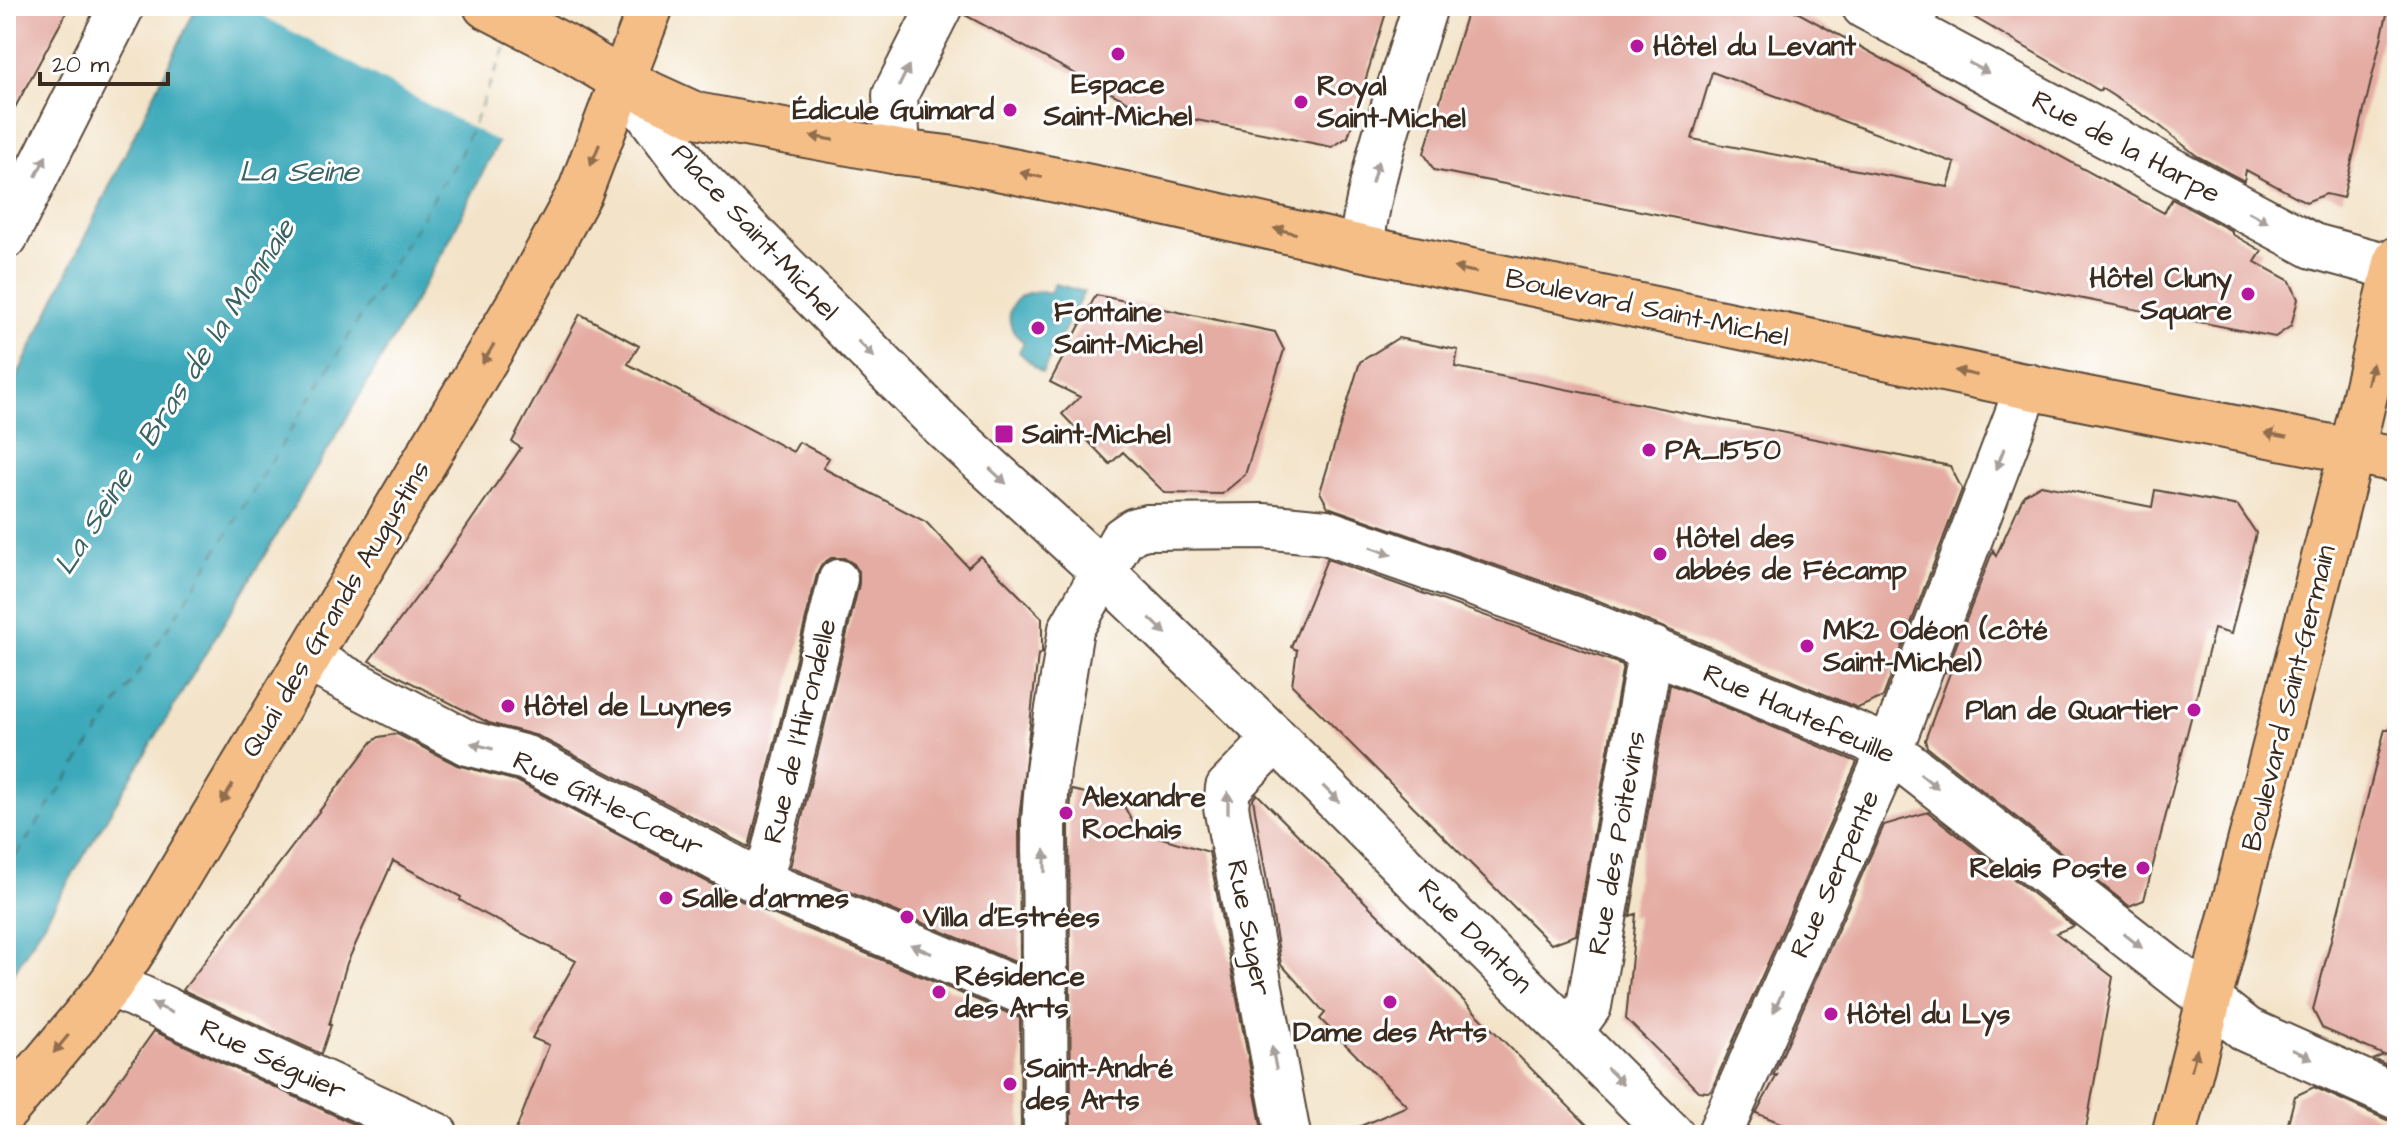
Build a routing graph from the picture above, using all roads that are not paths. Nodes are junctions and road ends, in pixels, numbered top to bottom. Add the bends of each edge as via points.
1 (122, 6) edge
2 (486, 6) edge
3 (651, 6) edge
4 (940, 6) edge
5 (1425, 6) edge
6 (1864, 6) edge
7 (1916, 19) edge
8 (624, 82) junction
9 (898, 152) junction
10 (6, 236) edge
11 (1361, 248) junction
12 (2396, 263) edge
13 (2028, 386) junction
14 (2352, 450) junction
15 (2397, 460) edge
16 (1102, 571) junction
17 (838, 579) dead end
18 (1653, 649) junction
19 (308, 659) junction
20 (1276, 739) junction
21 (1889, 752) junction
22 (763, 883) junction
23 (111, 984) junction
24 (1044, 1001) junction
25 (2210, 1003) junction
26 (1571, 1031) junction
27 (2397, 1097) edge
28 (6, 1110) edge
29 (396, 1127) edge
30 (436, 1135) edge
31 (1046, 1135) edge
32 (1288, 1135) edge
33 (1672, 1135) edge
34 (1719, 1135) edge
35 (2174, 1135) edge

10 -> 1 street
2 - 8 main road
3 - 8 main road, Quai des Grands Augustins
9 -> 4 street via 895,95
11 -> 5 street via 1372,183
6 - 7 street, Rue de la Harpe
7 -> 12 street, Rue de la Harpe via 2313,246
9 -> 8 main road, Place Saint-Michel via 696,115
8 -> 16 street, Place Saint-Michel via 694,175 760,243 940,423
8 -> 19 main road, Quai des Grands Augustins via 580,192 528,288
11 -> 9 main road, Boulevard Saint-Michel via 1100,189
13 -> 11 main road, Boulevard Saint-Michel
14 -> 12 main road, Boulevard Saint-Germain
14 -> 13 main road, Boulevard Saint-Michel
13 -> 21 street, Rue Serpente
14 - 15 main road, Boulevard Saint-Michel
14 - 25 main road, Boulevard Saint-Germain
16 -> 18 street, Rue Hautefeuille via 1122,539 1147,527 1263,526 1326,532
16 -> 20 street, Place Saint-Michel
24 -> 16 street, Rue Hautefeuille via 1048,770 1071,629
17 - 22 street, Rue de l'Hirondelle
18 - 21 street, Rue Hautefeuille
18 - 26 street, Rue des Poitevins via 1589,1006
22 -> 19 street, Rue Gît-le-Cœur via 526,758 468,743
19 -> 23 main road, Quai des Grands Augustins
20 -> 26 street, Rue Danton
32 -> 20 street, Rue Suger via 1226,807 1228,788
21 -> 25 street, Rue Hautefeuille
21 -> 34 street, Rue Serpente
24 -> 22 street, Rue Gît-le-Cœur
23 -> 28 main road, Quai des Grands Augustins
29 -> 23 street, Rue Séguier
24 - 31 street, Rue Hautefeuille
25 -> 27 street, Rue Hautefeuille via 2247,1030
35 -> 25 main road, Boulevard Saint-Germain
26 -> 33 street, Rue Danton
29 - 30 street, Rue Séguier

